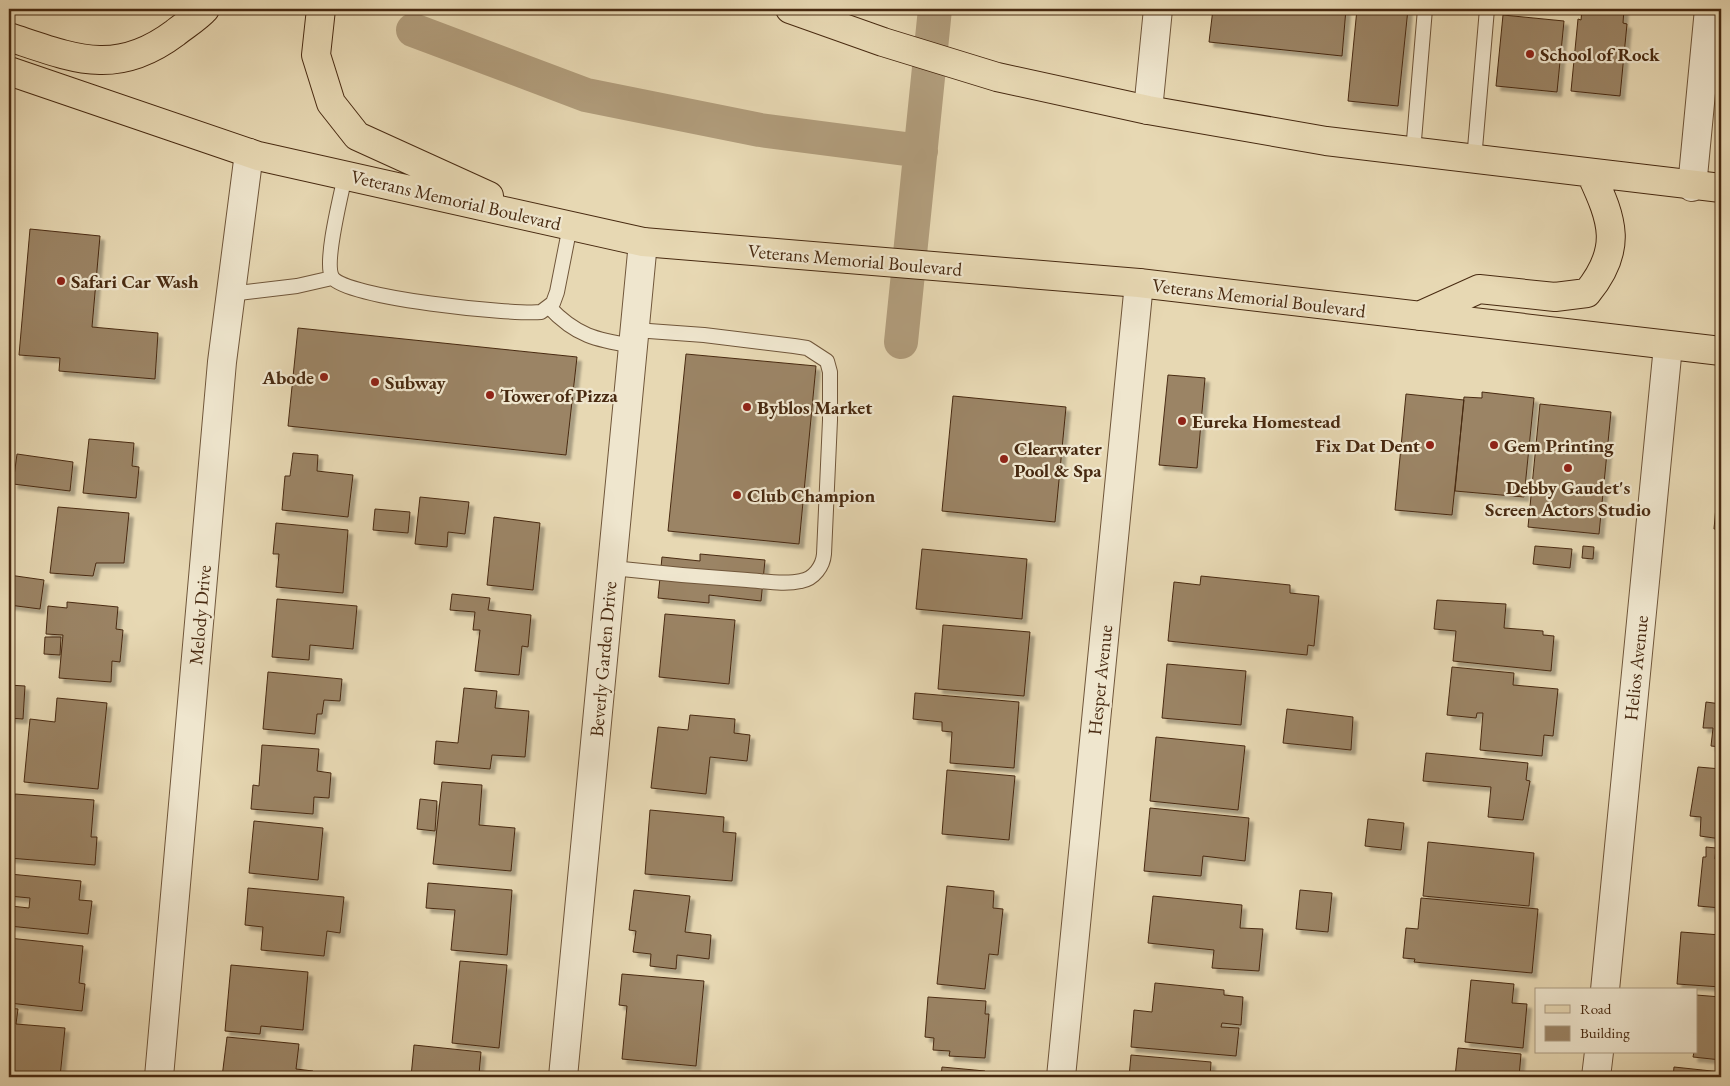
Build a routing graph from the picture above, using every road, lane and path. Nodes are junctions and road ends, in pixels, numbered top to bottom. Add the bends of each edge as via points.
1 (205, 9) edge
2 (320, 9) edge
3 (790, 9) edge
4 (1158, 9) edge
5 (1425, 9) edge
6 (1487, 9) edge
7 (1713, 18) edge
8 (9, 37) edge
9 (9, 72) edge
10 (1148, 110) junction
11 (1412, 152) junction
12 (249, 153) junction
13 (1474, 160) junction
14 (1591, 174) junction
15 (345, 176) junction
16 (1692, 186) junction
17 (1721, 188) edge
18 (539, 220) junction
19 (570, 226) junction
20 (643, 242) junction
21 (332, 278) junction
22 (1139, 283) junction
23 (230, 294) junction
24 (549, 307) junction
25 (1419, 316) junction
26 (634, 338) junction
27 (1668, 346) junction
28 (1721, 351) edge
29 (612, 568) junction
30 (1605, 988) edge
31 (1599, 1054) edge
32 (159, 1077) edge
33 (563, 1077) edge
34 (1061, 1077) edge
35 (1596, 1077) edge

1 - 8 main road via 161,43 120,60 77,59
2 - 18 main road via 316,55 332,103 357,136
3 - 10 main road via 998,77
4 - 10 street
5 - 11 lane
6 - 13 lane
7 - 16 street
9 - 12 main road, Veterans Memorial Boulevard
10 - 11 main road via 1326,142
11 - 13 main road
12 - 15 main road, Veterans Memorial Boulevard
12 - 23 street, Melody Drive
13 - 14 main road
14 - 16 main road
14 - 25 main road via 1606,207 1611,249 1602,275 1587,292 1555,297 1479,289
15 - 18 main road, Veterans Memorial Boulevard
15 - 21 lane via 330,252
16 - 17 main road
18 - 19 main road, Veterans Memorial Boulevard
19 - 20 main road, Veterans Memorial Boulevard
19 - 24 lane via 557,292
20 - 22 main road, Veterans Memorial Boulevard
20 - 26 street, Beverly Garden Drive
21 - 23 lane
21 - 24 lane via 341,285 379,296 531,313
22 - 25 main road, Veterans Memorial Boulevard
22 - 34 street, Hesper Avenue
23 - 32 street, Melody Drive
24 - 26 lane via 577,332 595,339
25 - 27 main road, Veterans Memorial Boulevard
26 - 29 street, Beverly Garden Drive
26 - 29 lane via 704,334 807,348 827,361 830,420 825,545 823,562 816,573 803,581 702,578
27 - 28 main road, Veterans Memorial Boulevard
27 - 30 street, Helios Avenue
29 - 33 street, Beverly Garden Drive
31 - 35 street

